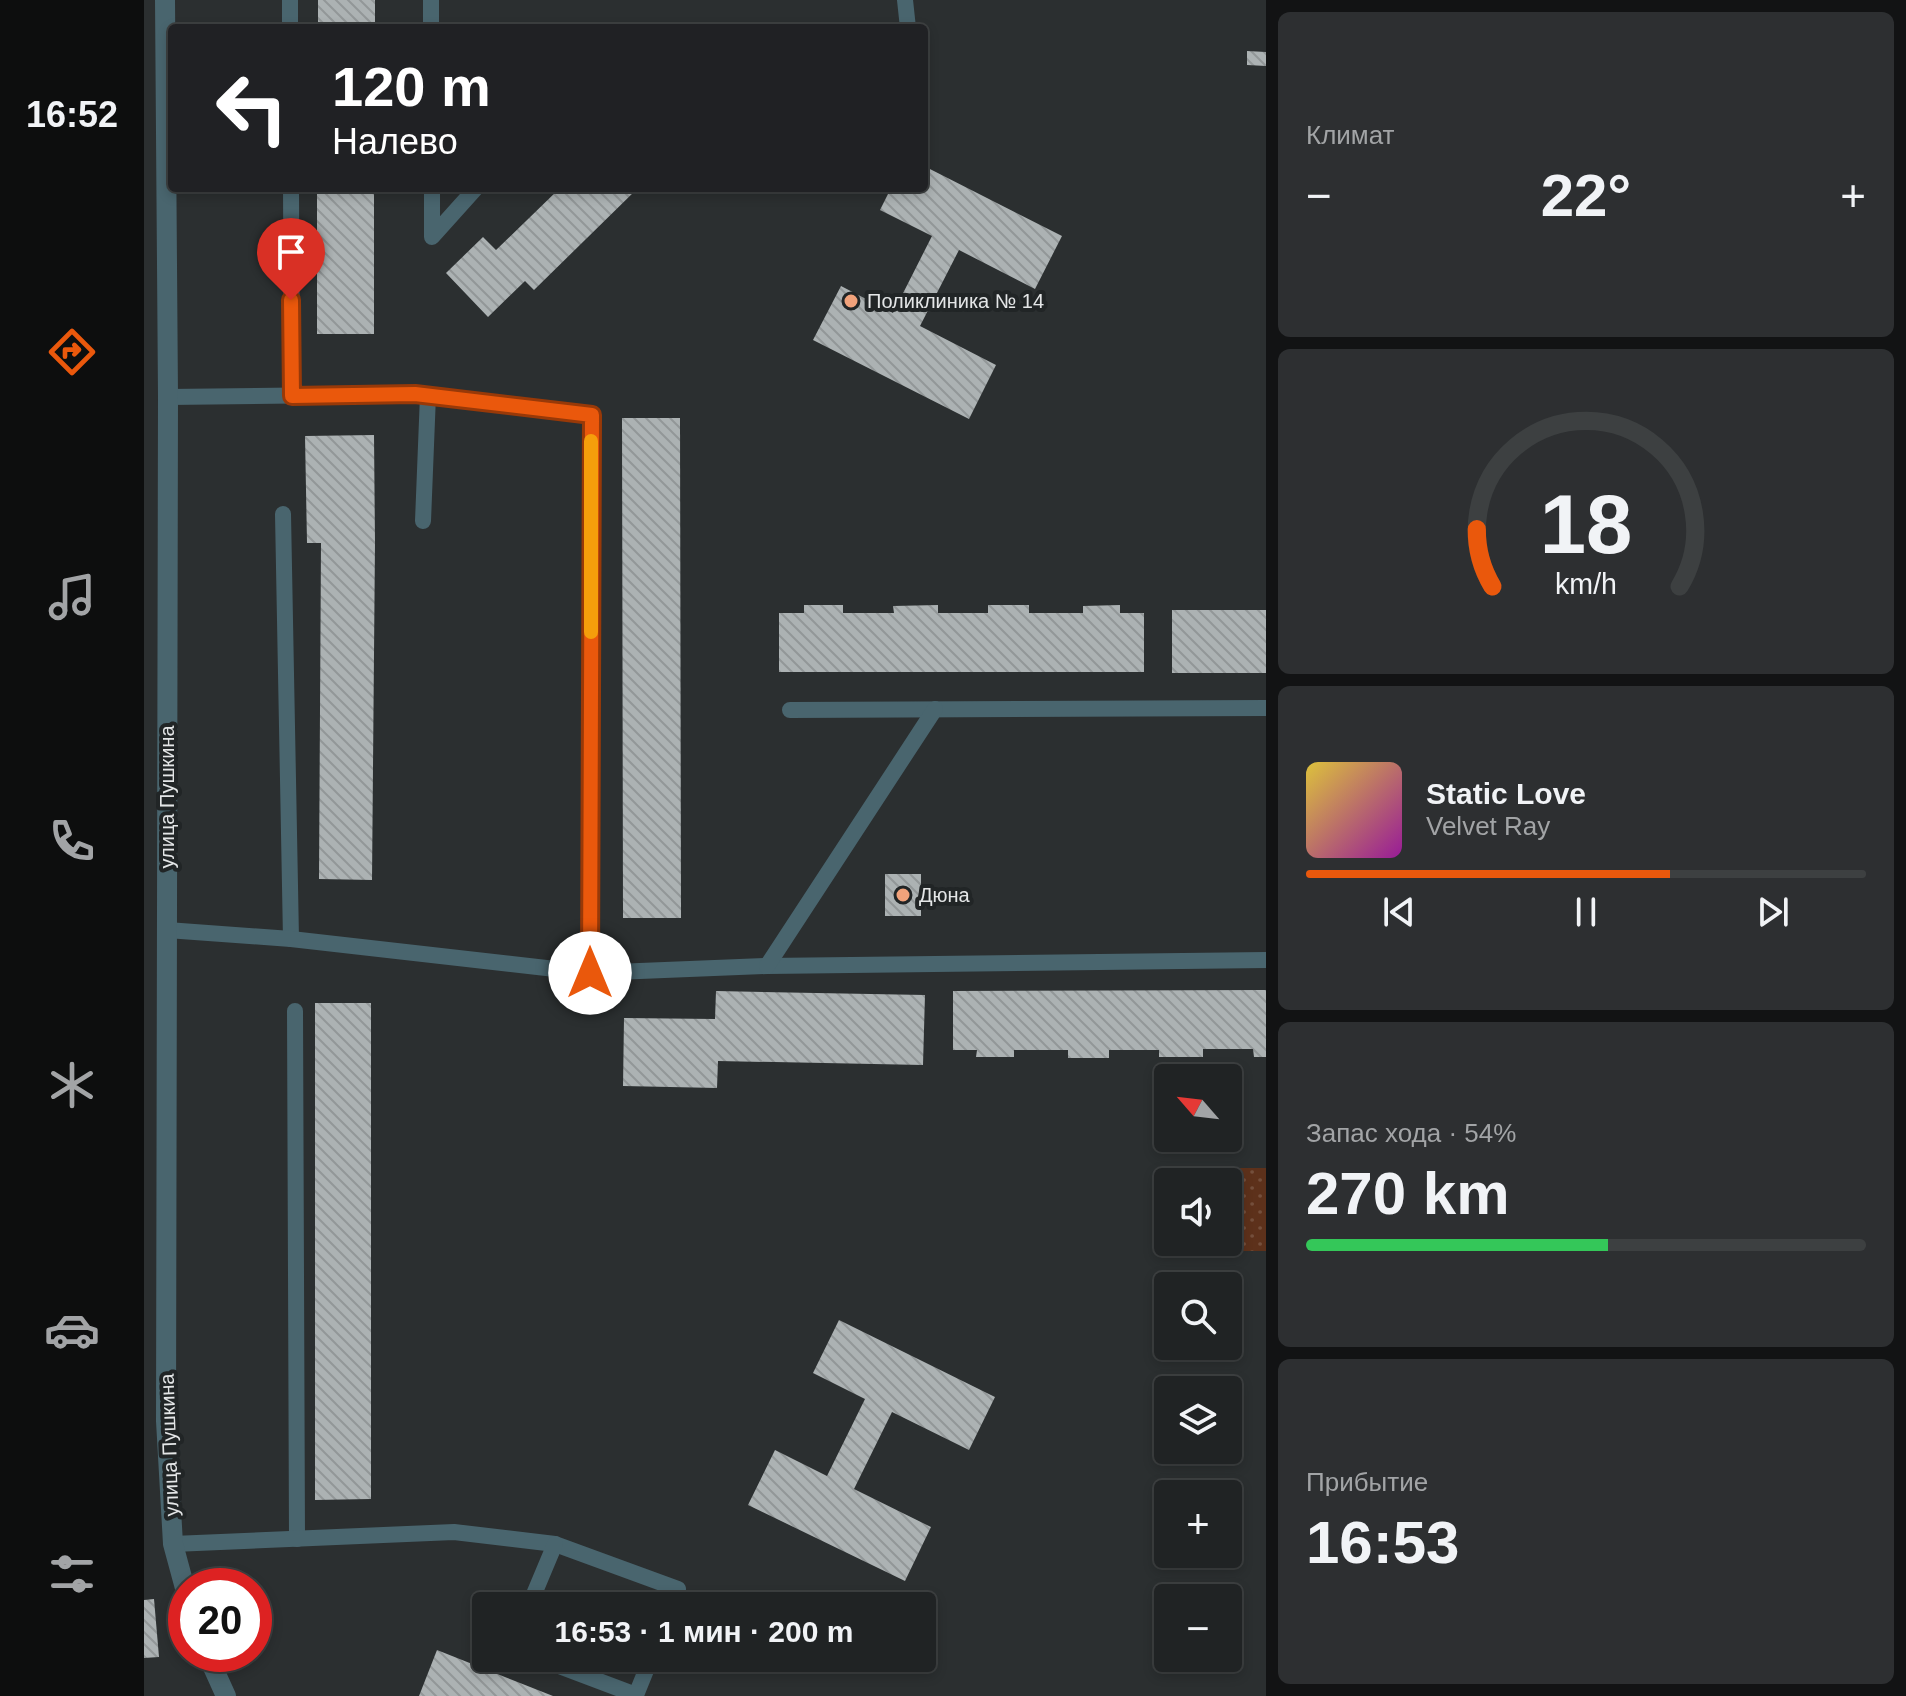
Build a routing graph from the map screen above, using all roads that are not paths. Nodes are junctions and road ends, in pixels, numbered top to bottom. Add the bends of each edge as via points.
1 (165, 0) edge
2 (290, 0) edge
3 (431, 0) edge
4 (905, 0) edge
5 (290, 24) edge
6 (431, 24) edge
7 (908, 24) edge
8 (291, 192) edge
9 (432, 192) edge
10 (472, 192) edge
11 (428, 395) junction
12 (292, 396) junction
13 (168, 397) junction
14 (283, 514) dead end
15 (423, 521) dead end
16 (1266, 708) edge
17 (935, 709) junction
18 (790, 710) dead end
19 (167, 930) junction
20 (291, 939) junction
21 (1266, 960) edge
22 (767, 966) junction
23 (590, 973) junction
24 (295, 1011) dead end
25 (297, 1539) junction
26 (173, 1544) junction
27 (555, 1544) junction
28 (180, 1568) edge
29 (535, 1592) edge
30 (677, 1592) edge
31 (215, 1672) edge
32 (575, 1672) edge
33 (645, 1672) edge
34 (226, 1696) edge

1 - 13 street, улица Пушкина
2 - 5 lane
3 - 6 lane
4 - 7 lane
8 - 12 lane
9 - 10 lane via 432,237
11 - 12 lane
11 - 15 lane
11 - 23 lane via 592,415
12 - 13 lane
13 - 19 street, улица Пушкина
14 - 20 lane
16 - 17 lane
17 - 18 lane
17 - 22 lane
19 - 20 lane
19 - 26 street, улица Пушкина via 166,1421
20 - 23 lane
21 - 22 lane
22 - 23 lane
24 - 25 lane
25 - 26 lane
25 - 27 lane via 454,1532
26 - 28 street, улица Пушкина
27 - 29 lane
27 - 30 lane
31 - 34 street
32 - 33 lane via 636,1695

